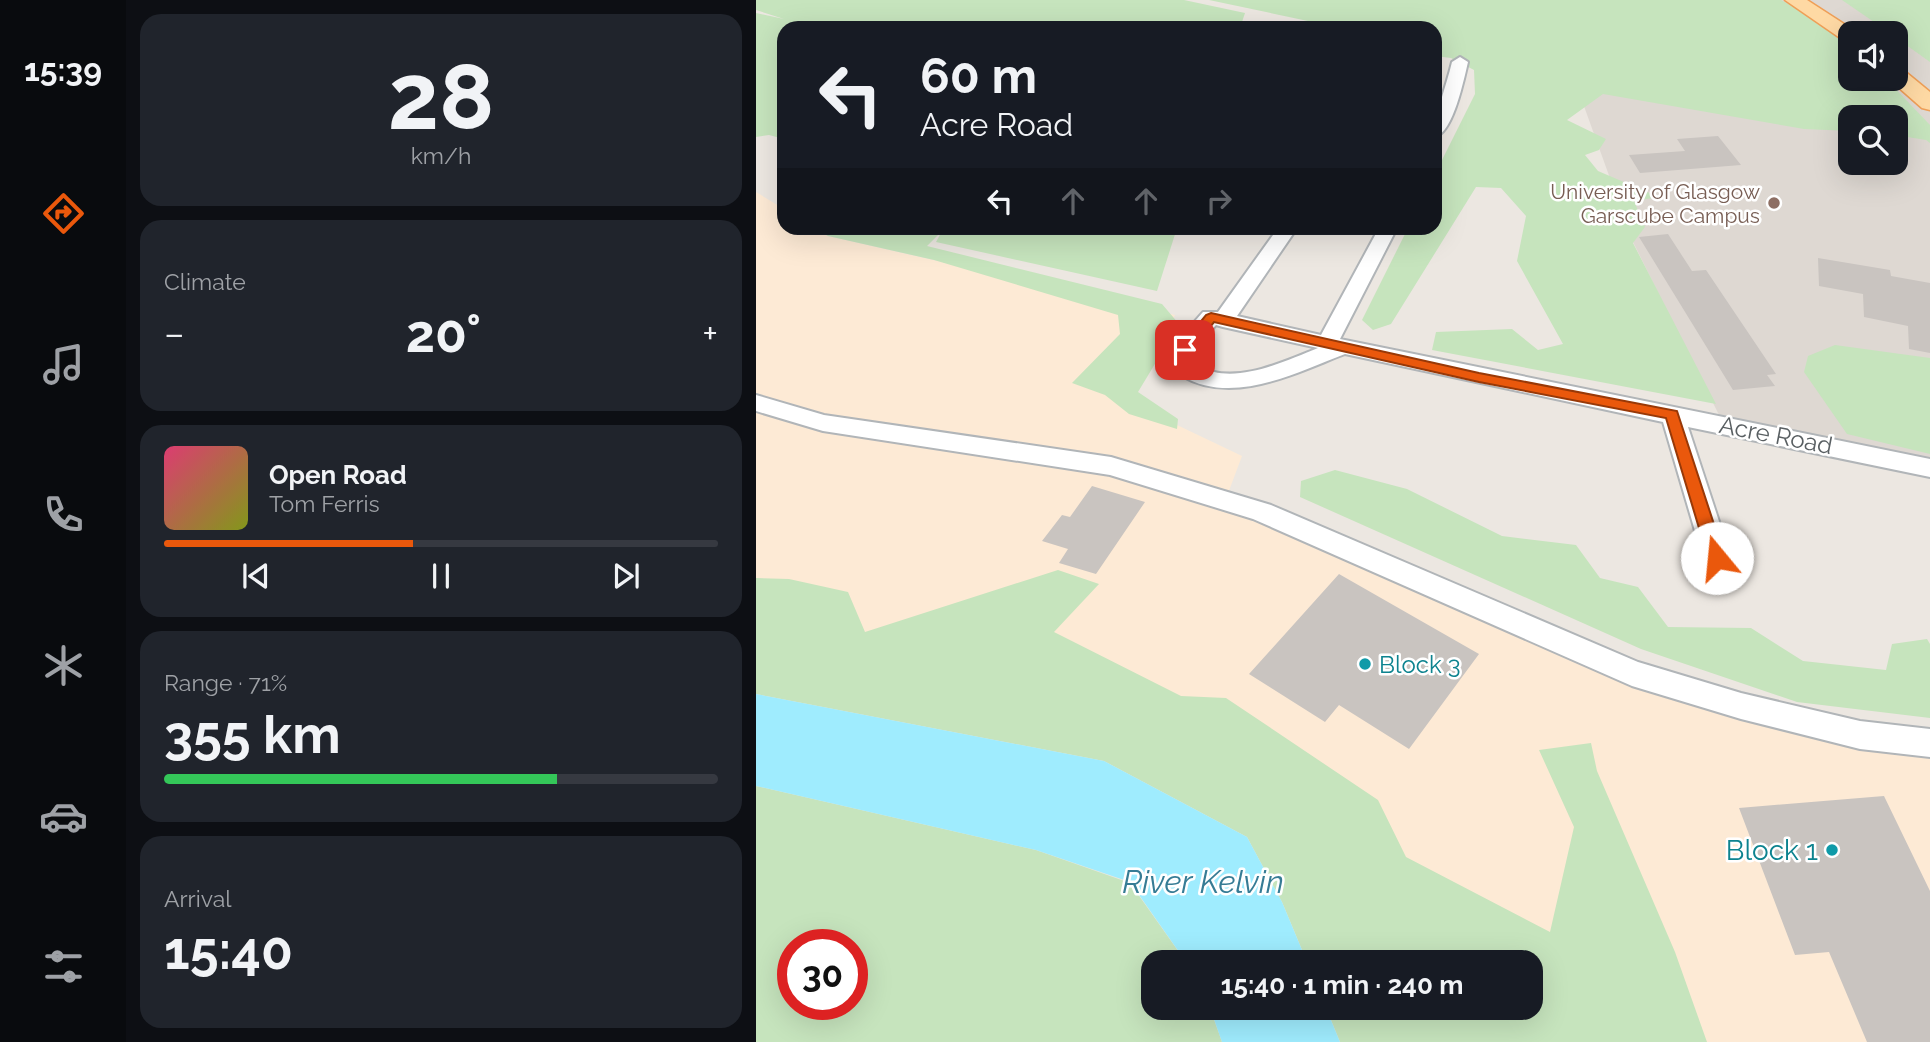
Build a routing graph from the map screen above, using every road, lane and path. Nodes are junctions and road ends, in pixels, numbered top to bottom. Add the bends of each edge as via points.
1 (1794, 0) edge
2 (1815, 0) edge
3 (1851, 21) edge
4 (1838, 28) edge
5 (1908, 61) edge
6 (1460, 62) dead end
7 (1930, 78) edge
8 (1908, 84) edge
9 (1930, 103) edge
10 (1442, 117) edge
11 (1282, 235) edge
12 (1385, 235) edge
13 (1217, 319) junction
14 (1336, 345) junction
15 (756, 403) edge
16 (1672, 414) junction
17 (1930, 468) edge
18 (1717, 558) dead end
19 (1930, 743) edge

1 - 4 main road
2 - 3 main road
5 - 7 main road
6 - 10 street
8 - 9 main road
11 - 13 street
12 - 14 street
13 - 14 street, Acre Road
13 - 14 street via 1190,340 1184,363 1192,373 1219,382 1249,379
14 - 16 street, Acre Road
15 - 19 street via 823,423 1111,466 1218,496 1632,673 1860,735
16 - 17 street, Acre Road
16 - 18 street

